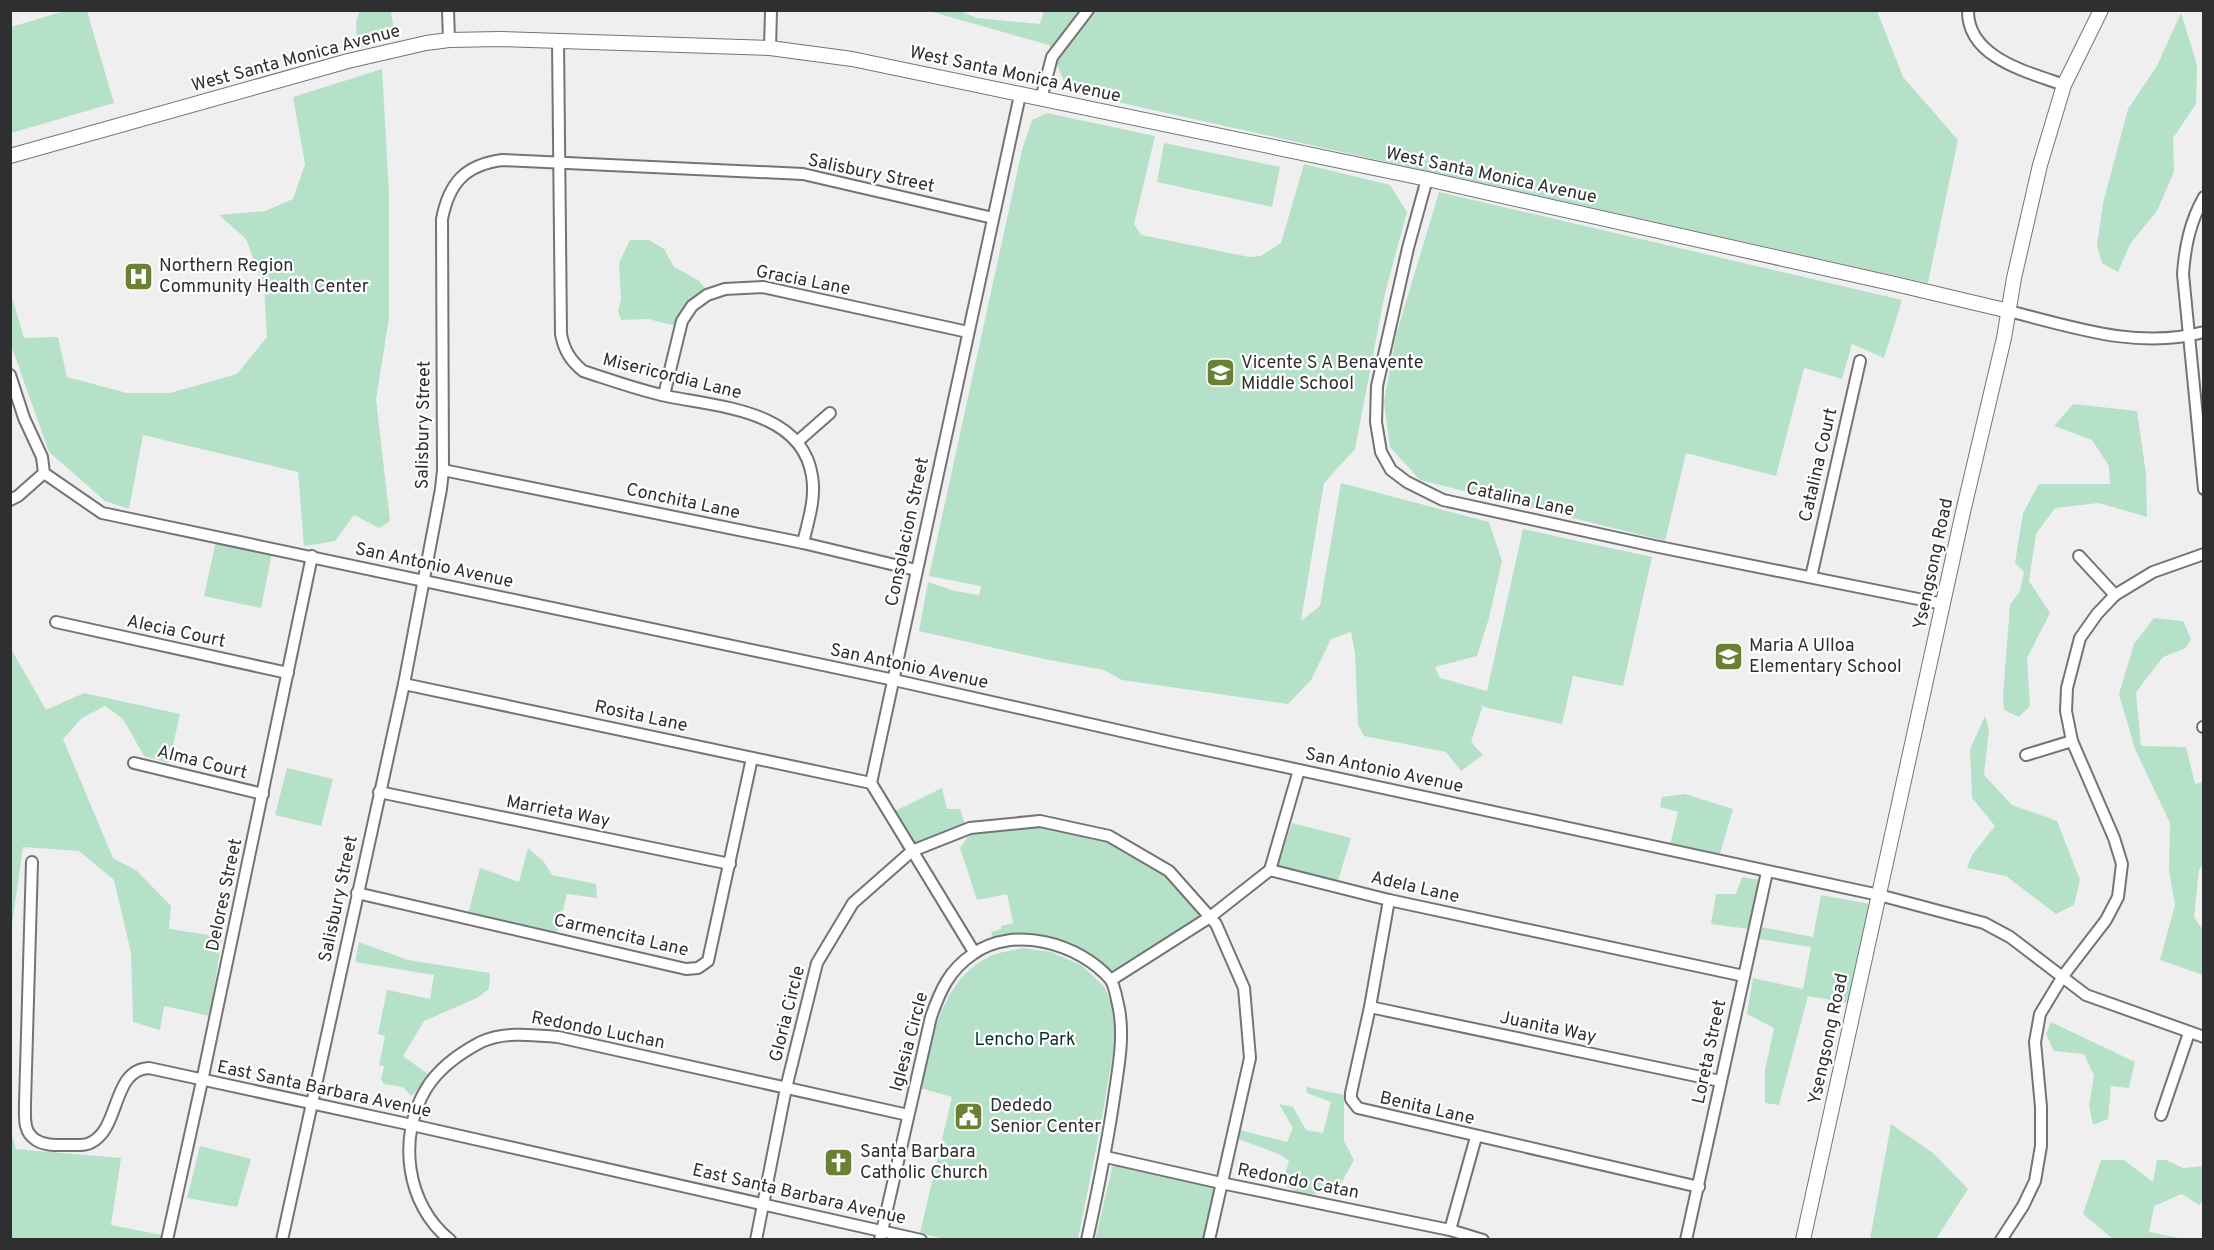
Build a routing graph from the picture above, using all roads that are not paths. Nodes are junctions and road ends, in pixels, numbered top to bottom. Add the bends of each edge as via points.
1 (448, 10) edge
2 (771, 10) edge
3 (1088, 10) edge
4 (1968, 10) edge
5 (2101, 10) edge
6 (449, 40) junction
7 (558, 40) junction
8 (770, 48) junction
9 (2064, 85) junction
10 (1020, 95) junction
11 (1041, 99) junction
12 (10, 156) edge
13 (560, 162) junction
14 (1426, 179) junction
15 (2204, 197) edge
16 (993, 218) junction
17 (2009, 311) junction
18 (968, 332) junction
19 (2204, 332) edge
20 (2188, 337) junction
21 (1860, 361) dead end
22 (10, 375) edge
23 (664, 395) junction
24 (831, 413) dead end
25 (797, 442) junction
26 (443, 470) junction
27 (44, 473) junction
28 (2204, 489) edge
29 (10, 500) edge
30 (803, 543) junction
31 (2204, 554) edge
32 (312, 556) junction
33 (2079, 556) dead end
34 (916, 570) junction
35 (1811, 577) junction
36 (422, 580) junction
37 (2115, 595) junction
38 (1943, 604) junction
39 (56, 622) dead end
40 (288, 674) junction
41 (894, 680) junction
42 (404, 684) junction
43 (2072, 741) junction
44 (2026, 755) dead end
45 (752, 758) junction
46 (134, 763) dead end
47 (1299, 770) junction
48 (870, 783) junction
49 (379, 792) junction
50 (263, 794) junction
51 (912, 851) junction
52 (32, 862) dead end
53 (730, 864) junction
54 (1270, 870) junction
55 (1767, 872) junction
56 (357, 893) junction
57 (1879, 895) junction
58 (1389, 900) junction
59 (1210, 918) junction
60 (974, 952) junction
61 (1743, 976) junction
62 (2063, 976) junction
63 (1111, 980) junction
64 (1370, 1007) junction
65 (2190, 1033) junction
66 (2204, 1037) edge
67 (202, 1081) junction
68 (1720, 1081) junction
69 (786, 1088) junction
70 (313, 1105) junction
71 (908, 1115) junction
72 (2161, 1115) dead end
73 (412, 1125) junction
74 (1476, 1137) junction
75 (1106, 1157) junction
76 (1221, 1183) junction
77 (1698, 1187) junction
78 (764, 1205) junction
79 (1450, 1230) junction
80 (881, 1235) edge
81 (2004, 1236) edge
82 (167, 1239) edge
83 (282, 1239) edge
84 (450, 1239) edge
85 (756, 1239) edge
86 (921, 1239) edge
87 (1087, 1239) edge
88 (1209, 1239) edge
89 (1483, 1239) edge
90 (1686, 1239) edge
91 (1803, 1239) edge
92 (2016, 1239) edge

1 - 6 street
2 - 8 street
3 - 11 street via 1053,57
4 - 9 street via 1975,39 1992,54
5 - 9 main road, Ysengsong Road
6 - 7 main road, West Santa Monica Avenue
6 - 12 main road, West Santa Monica Avenue via 348,61
7 - 8 main road, West Santa Monica Avenue
7 - 13 street, Misericordia Lane
8 - 10 main road, West Santa Monica Avenue via 834,56
9 - 17 main road, Ysengsong Road via 2040,165
10 - 11 main road, West Santa Monica Avenue
10 - 16 street, Consolacion Street
11 - 14 main road, West Santa Monica Avenue
13 - 16 street, Salisbury Street via 803,174
13 - 23 street, Misericordia Lane via 564,349 583,371
13 - 26 street, Salisbury Street via 484,162 455,184 446,201 442,219
14 - 17 main road, West Santa Monica Avenue
14 - 35 street, Catalina Lane via 1377,386 1377,432 1381,452 1391,470 1443,500
15 - 20 street via 2195,211 2186,243 2183,274
16 - 18 street, Consolacion Street
17 - 20 street via 2108,336
17 - 38 main road, Ysengsong Road
18 - 23 street, Gracia Lane via 763,287 725,289 692,306 682,321
18 - 34 street, Consolacion Street
19 - 20 street
20 - 28 street
21 - 35 street, Catalina Court
22 - 27 street via 42,457
23 - 25 street, Misericordia Lane via 751,413 780,427
24 - 25 street
25 - 30 street, Misericordia Lane via 812,475 813,496
26 - 30 street, Conchita Lane
26 - 36 street, Salisbury Street
27 - 29 street
27 - 32 street, San Antonio Avenue via 102,513
30 - 34 street, Conchita Lane
31 - 37 street via 2153,572
32 - 36 street, San Antonio Avenue
32 - 40 street, Delores Street
33 - 37 street
34 - 41 street, Consolacion Street
35 - 38 street, Catalina Lane
36 - 41 street, San Antonio Avenue
36 - 42 street, Salisbury Street
37 - 43 street via 2080,638 2067,688 2066,711
38 - 57 main road, Ysengsong Road
39 - 40 street, Alecia Court
40 - 50 street, Delores Street
41 - 47 street, San Antonio Avenue
41 - 48 street, Consolacion Street
42 - 45 street, Rosita Lane
42 - 49 street, Salisbury Street
43 - 44 street
43 - 62 street via 2122,864 2118,897 2096,935
45 - 48 street, Rosita Lane
45 - 53 street, Carmencita Lane
46 - 50 street, Alma Court
47 - 54 street
47 - 55 street, San Antonio Avenue
48 - 51 street
49 - 53 street, Marrieta Way
49 - 56 street, Salisbury Street
50 - 67 street, Delores Street
51 - 59 street, Gloria Circle via 970,828 1040,821 1109,836 1169,871
51 - 60 street
51 - 69 street, Gloria Circle via 853,903 817,963
52 - 67 street, East Santa Barbara Avenue via 25,1103 25,1127 31,1137 40,1143 67,1145 88,1144 98,1139 106,1130 129,1076 141,1068
53 - 56 street, Carmencita Lane via 708,961 692,970
54 - 58 street, Adela Lane
54 - 59 street
55 - 57 street, San Antonio Avenue
55 - 61 street, Loreta Street
56 - 70 street, Salisbury Street
57 - 62 street, San Antonio Avenue via 1984,923
57 - 91 main road, Ysengsong Road
58 - 61 street, Adela Lane
58 - 64 street, Benita Lane
59 - 63 street
59 - 76 street, Gloria Circle via 1244,988 1250,1058
60 - 63 street, Iglesia Circle via 1022,939 1053,943 1082,957
60 - 71 street, Iglesia Circle via 942,987
61 - 68 street, Loreta Street
62 - 65 street, San Antonio Avenue via 2086,995
62 - 81 street via 2040,1014 2035,1042 2041,1146 2035,1181
63 - 75 street via 1122,1041
64 - 68 street, Juanita Way
64 - 74 street, Benita Lane via 1351,1093 1353,1104 1363,1111
65 - 66 street, San Antonio Avenue
65 - 72 street
67 - 70 street, East Santa Barbara Avenue
67 - 82 street, Delores Street
68 - 77 street, Loreta Street
69 - 71 street, Redondo Luchan
69 - 73 street, Redondo Luchan via 558,1037 520,1033 483,1041 450,1061 426,1089
69 - 78 street, Gloria Circle
70 - 73 street, East Santa Barbara Avenue
70 - 83 street, Salisbury Street
71 - 80 street, Iglesia Circle
73 - 78 street, East Santa Barbara Avenue
73 - 84 street, Redondo Luchan via 409,1162 418,1199 439,1231
74 - 77 street, Benita Lane
74 - 79 street
75 - 76 street, Redondo Catan
75 - 87 street
76 - 79 street, Redondo Catan
76 - 88 street, Gloria Circle
77 - 90 street, Loreta Street
78 - 80 street, East Santa Barbara Avenue
78 - 85 street, Gloria Circle
79 - 89 street, Redondo Catan
80 - 86 street, East Santa Barbara Avenue
81 - 92 street

